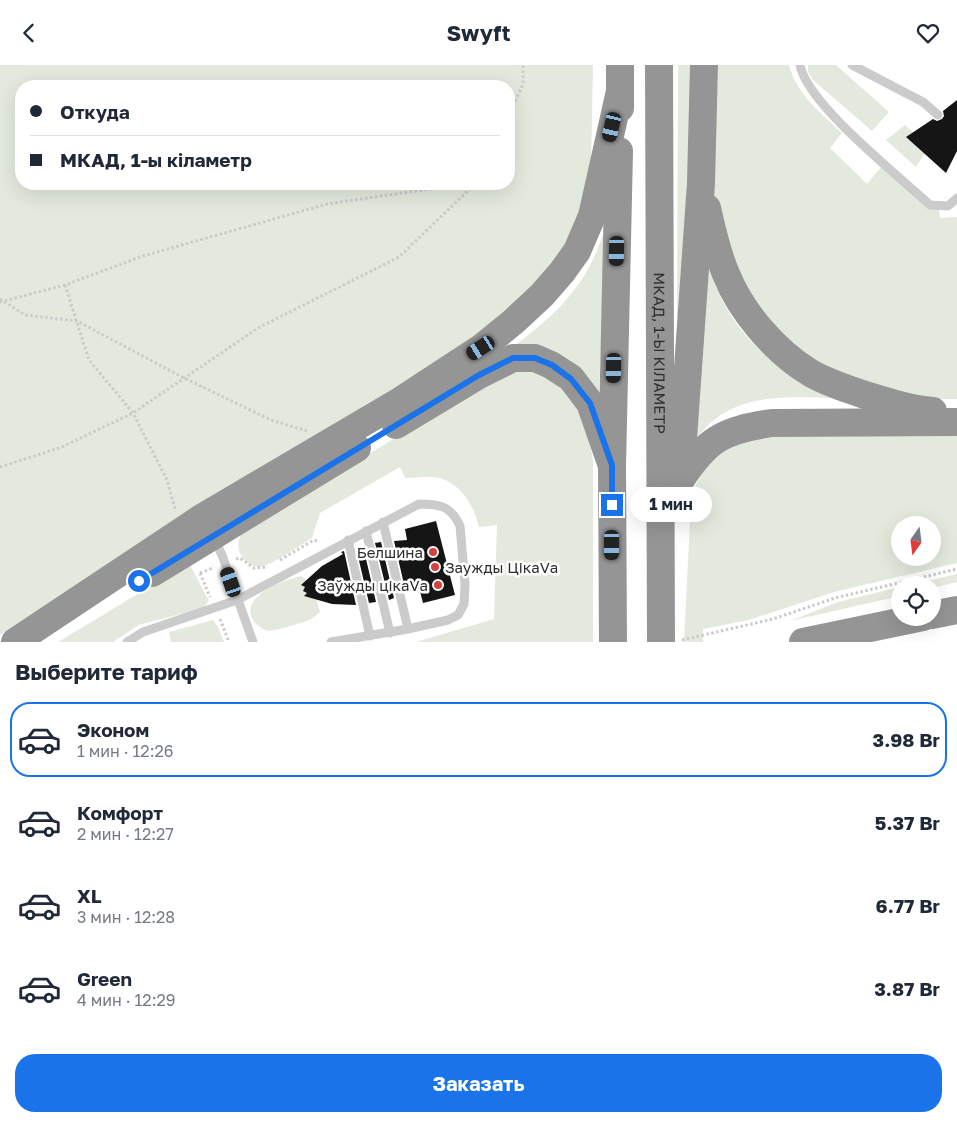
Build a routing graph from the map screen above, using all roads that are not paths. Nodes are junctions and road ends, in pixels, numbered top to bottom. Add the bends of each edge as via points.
1 (659, 65) edge
2 (704, 65) edge
3 (800, 65) edge
4 (852, 65) edge
5 (620, 78) edge
6 (938, 115) dead end
7 (701, 183) junction
8 (957, 198) edge
9 (957, 411) edge
10 (957, 422) edge
11 (612, 465) junction
12 (680, 481) junction
13 (383, 522) junction
14 (208, 526) junction
15 (366, 531) junction
16 (348, 540) junction
17 (190, 552) junction
18 (661, 573) junction
19 (237, 600) junction
20 (957, 611) edge
21 (941, 614) edge
22 (891, 624) edge
23 (408, 629) junction
24 (390, 633) junction
25 (370, 636) junction
26 (15, 642) edge
27 (40, 642) edge
28 (127, 642) edge
29 (252, 642) edge
30 (331, 642) edge
31 (613, 642) edge
32 (665, 642) edge
33 (804, 642) edge

1 - 18 highway, МКАД, 1-Ы КІЛАМЕТР
2 - 7 highway
3 - 8 lane via 812,90 840,124 930,205 948,206
4 - 6 lane via 923,102
5 - 11 highway
5 - 14 highway via 592,216 577,251 542,295 481,348
7 - 9 highway via 727,276 764,334 787,356 810,373 883,401 931,411
7 - 12 highway
10 - 12 highway via 772,423 745,427 706,447
11 - 14 highway via 590,403 571,379 552,365 535,358 513,358
11 - 31 highway
12 - 18 highway
13 - 15 lane
13 - 23 lane
13 - 23 lane via 420,504 435,504 449,509 460,526 464,605 458,615 448,620
14 - 17 highway
14 - 19 lane
15 - 16 lane
15 - 24 lane
16 - 19 lane
16 - 25 lane
17 - 26 highway
17 - 27 highway
18 - 32 highway, МКАД, 1-Ы КІЛАМЕТР
19 - 28 lane via 143,632
19 - 29 lane
20 - 21 highway
22 - 33 highway
23 - 24 lane
24 - 25 lane
25 - 30 lane

